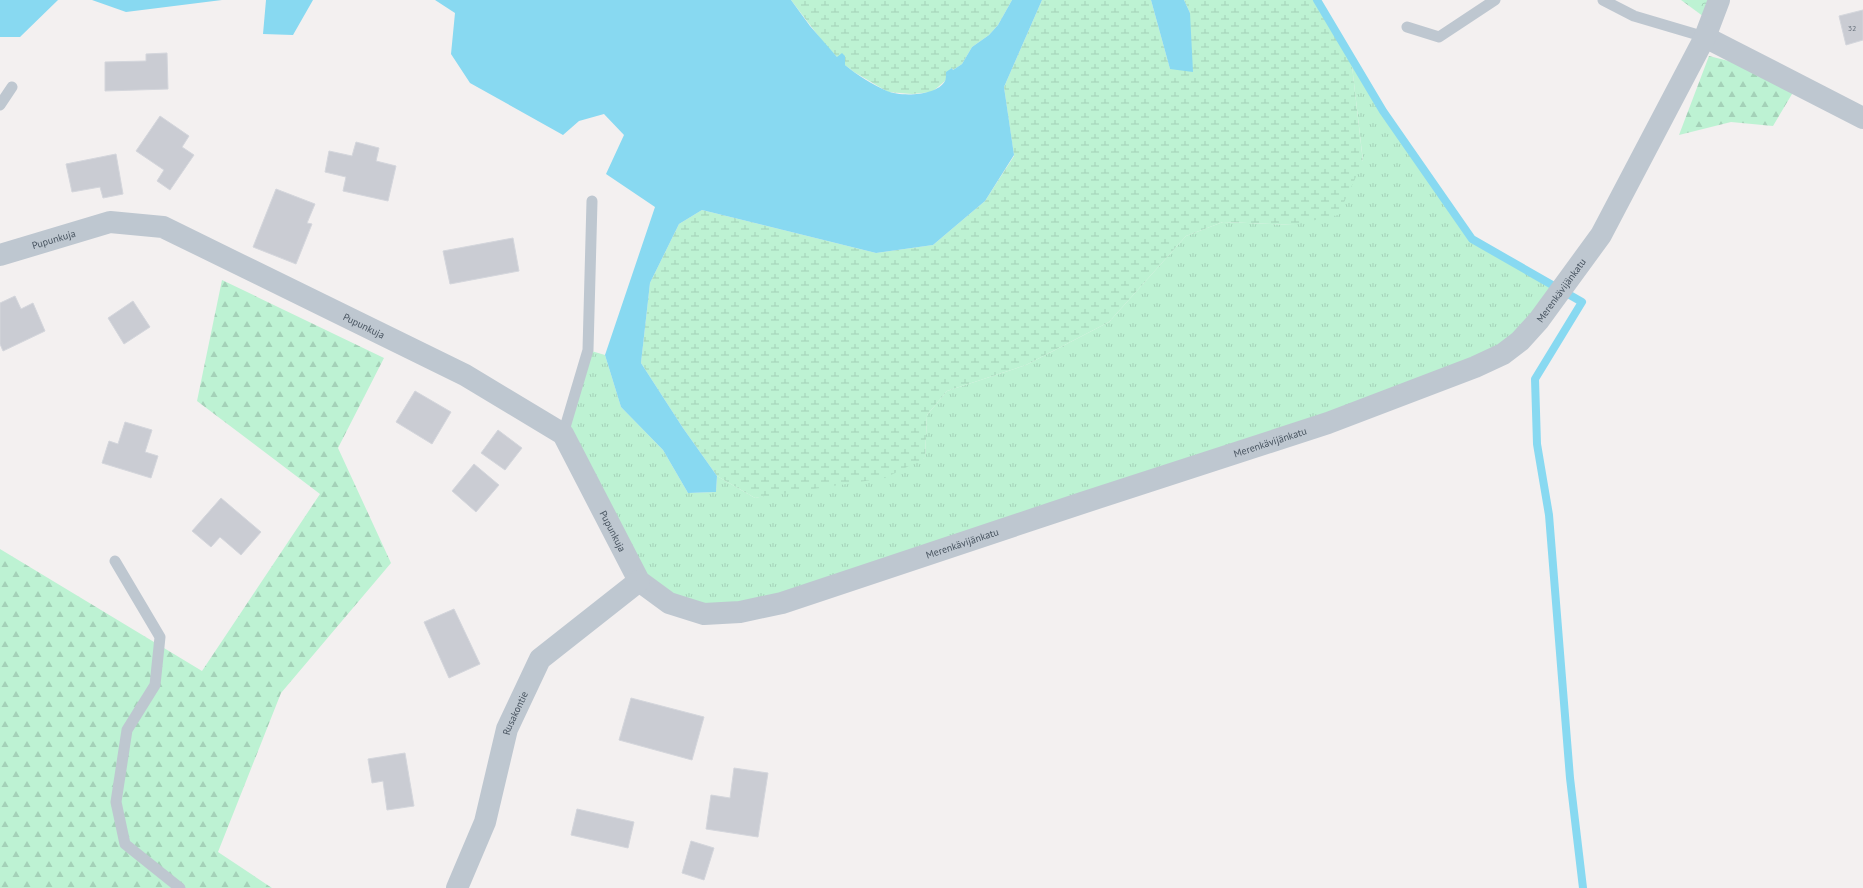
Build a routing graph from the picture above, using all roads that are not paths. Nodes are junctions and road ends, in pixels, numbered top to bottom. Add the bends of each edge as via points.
1 (1495, 0) edge
2 (1604, 0) edge
3 (1719, 0) edge
4 (1407, 27) dead end
5 (1706, 36) junction
6 (12, 87) dead end
7 (0, 105) edge
8 (1863, 118) edge
9 (592, 201) dead end
10 (0, 255) edge
11 (563, 434) junction
12 (115, 561) dead end
13 (639, 581) junction
14 (180, 888) edge
15 (457, 888) edge

1 - 4 lane via 1439,37
2 - 5 lane via 1634,16
3 - 5 street, Merenkävijänkatu
5 - 8 street
5 - 13 street, Merenkävijänkatu via 1601,235 1539,320 1520,341 1503,354 1328,423 782,603 740,612 704,614 669,603
6 - 7 lane
9 - 11 lane via 588,350
10 - 11 street, Pupunkuja via 110,222 163,227 465,375
11 - 13 street, Pupunkuja
12 - 14 lane via 160,637 155,686 127,730 116,802 125,844
13 - 15 street, Rusakontie via 540,659 507,729 485,822

